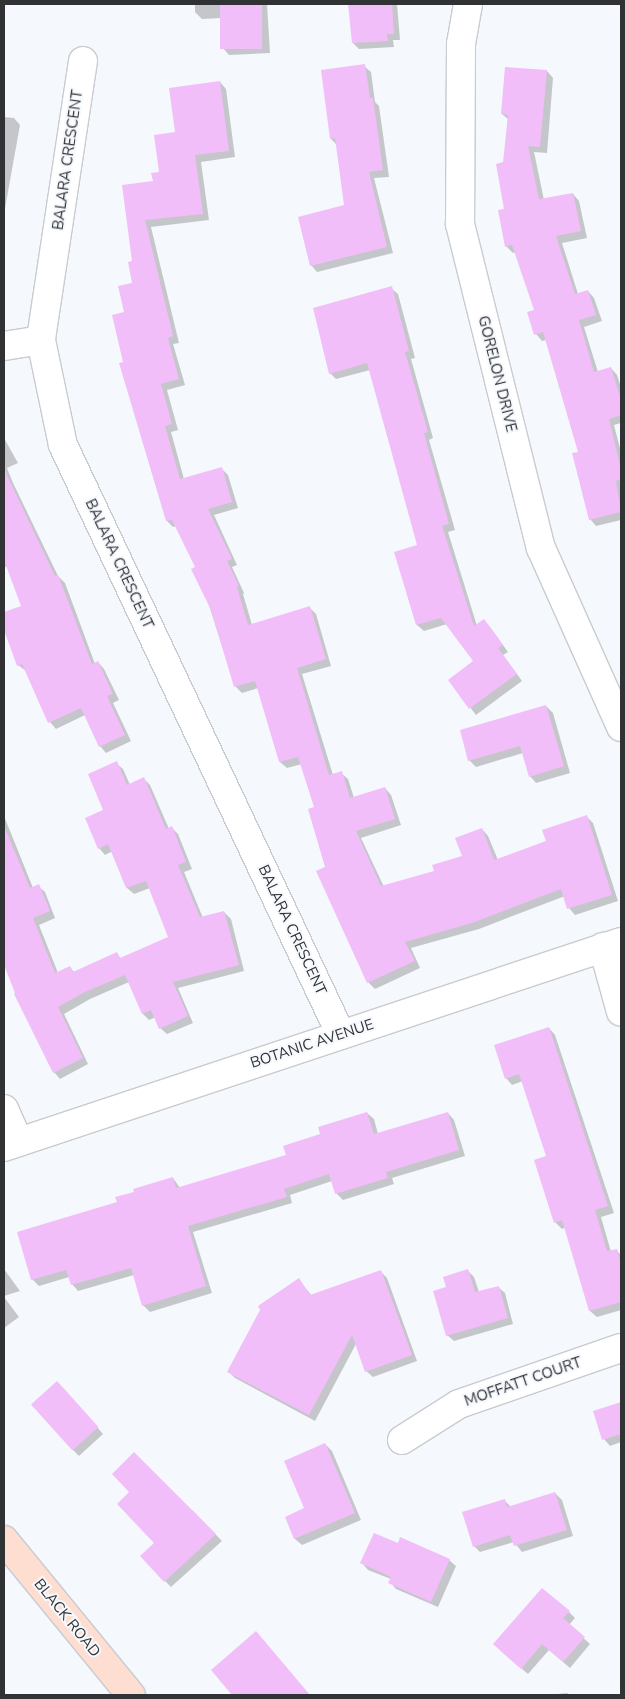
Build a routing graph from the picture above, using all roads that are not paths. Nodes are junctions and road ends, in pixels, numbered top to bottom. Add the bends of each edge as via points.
1 (468, 4) edge
2 (83, 61) dead end
3 (41, 340) junction
4 (4, 346) edge
5 (621, 726) edge
6 (612, 945) edge
7 (621, 1012) edge
8 (341, 1035) junction
9 (4, 1110) edge
10 (11, 1145) edge
11 (621, 1348) edge
12 (402, 1440) dead end
13 (4, 1540) edge
14 (131, 1695) edge

1 - 5 street, GORELON DRIVE via 461,44 460,224 541,548
2 - 3 street, BALARA CRESCENT
3 - 4 street
3 - 8 street, BALARA CRESCENT via 63,445
6 - 7 street
6 - 8 street, BOTANIC AVENUE
8 - 10 street, BOTANIC AVENUE
9 - 10 street
11 - 12 street, MOFFATT COURT via 459,1404
13 - 14 main road, BLACK ROAD

